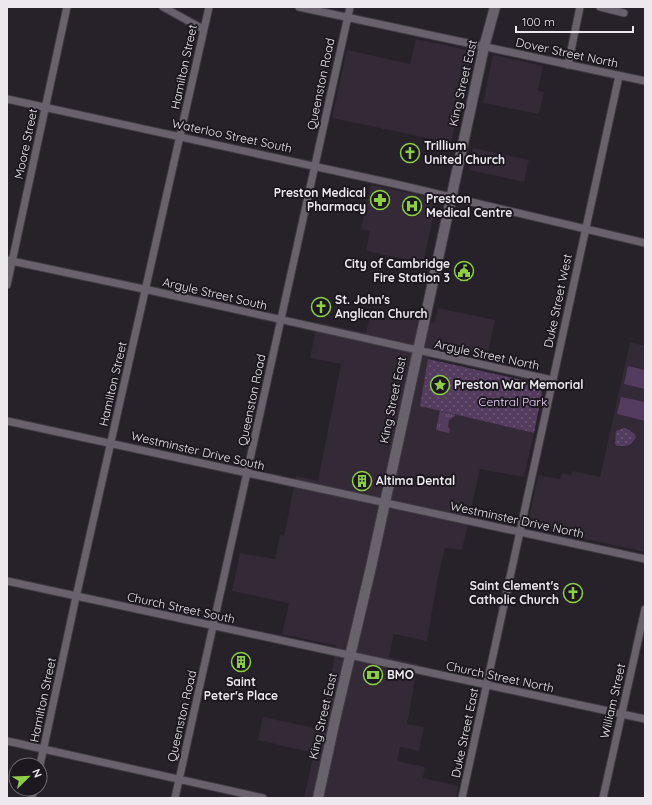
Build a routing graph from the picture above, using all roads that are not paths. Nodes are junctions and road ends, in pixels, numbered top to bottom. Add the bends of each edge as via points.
1 (67, 7) edge
2 (163, 7) edge
3 (209, 7) edge
4 (299, 7) edge
5 (350, 7) edge
6 (495, 7) edge
7 (580, 7) edge
8 (600, 7) edge
9 (624, 13) dead end
10 (347, 17) junction
11 (203, 29) junction
12 (484, 47) junction
13 (568, 64) junction
14 (619, 76) junction
15 (645, 81) edge
16 (7, 99) edge
17 (45, 108) junction
18 (180, 136) junction
19 (315, 166) junction
20 (451, 197) junction
21 (585, 228) junction
22 (645, 243) edge
23 (9, 261) edge
24 (7, 285) edge
25 (146, 290) junction
26 (281, 320) junction
27 (417, 350) junction
28 (552, 380) junction
29 (7, 421) edge
30 (111, 442) junction
31 (247, 473) junction
32 (384, 502) junction
33 (519, 532) junction
34 (645, 559) edge
35 (7, 581) edge
36 (76, 597) junction
37 (645, 609) edge
38 (213, 626) junction
39 (350, 656) junction
40 (486, 685) junction
41 (621, 714) junction
42 (645, 719) edge
43 (7, 741) edge
44 (44, 749) junction
45 (42, 757) edge
46 (179, 779) junction
47 (175, 798) edge
48 (263, 798) edge
49 (318, 798) edge
50 (462, 798) edge
51 (603, 798) edge

1 - 17 street, Moore Street
2 - 11 street
3 - 11 street, Hamilton Street
4 - 10 street, Dover Street North
5 - 10 street, Queenston Road
6 - 12 main road, King Street East
7 - 13 street
8 - 9 street
10 - 12 street, Dover Street North
10 - 19 street, Queenston Road
11 - 18 street, Hamilton Street
12 - 13 street, Dover Street North
12 - 20 main road, King Street East
13 - 14 street, Dover Street North
14 - 15 street, Dover Street North
14 - 21 street, Duke Street West
16 - 17 street, Waterloo Street South
17 - 18 street, Waterloo Street South
17 - 23 street, Moore Street
18 - 19 street, Waterloo Street South
18 - 25 street, Hamilton Street
19 - 20 street, Waterloo Street South
19 - 26 street, Queenston Road
20 - 21 street, Waterloo Street South
20 - 27 main road, King Street East
21 - 22 street, Waterloo Street South
21 - 28 street, Duke Street West
23 - 24 street, Moore Street
23 - 25 street, Argyle Street South
25 - 26 street, Argyle Street South
25 - 30 street, Hamilton Street
26 - 27 street, Argyle Street South
26 - 31 street, Queenston Road
27 - 28 street, Argyle Street North
27 - 32 main road, King Street East
28 - 33 street, Duke Street West
29 - 30 street, Westminster Drive South
30 - 31 street, Westminster Drive South
30 - 36 street, Hamilton Street
31 - 32 street, Westminster Drive South
31 - 38 street, Queenston Road
32 - 33 street, Westminster Drive North
32 - 39 main road, King Street East
33 - 34 street, Westminster Drive North
33 - 40 street, Duke Street East
35 - 36 street, Church Street South
36 - 38 street, Church Street South
36 - 44 street, Hamilton Street
37 - 41 street, William Street
38 - 39 street, Church Street South
38 - 46 street, Queenston Road
39 - 40 street, Church Street North
39 - 49 main road, King Street East
40 - 41 street, Church Street North
40 - 50 street, Duke Street East
41 - 42 street, Church Street North
41 - 51 street, William Street
43 - 44 street
44 - 45 street, Hamilton Street
44 - 46 street
46 - 47 street, Queenston Road
46 - 48 street

